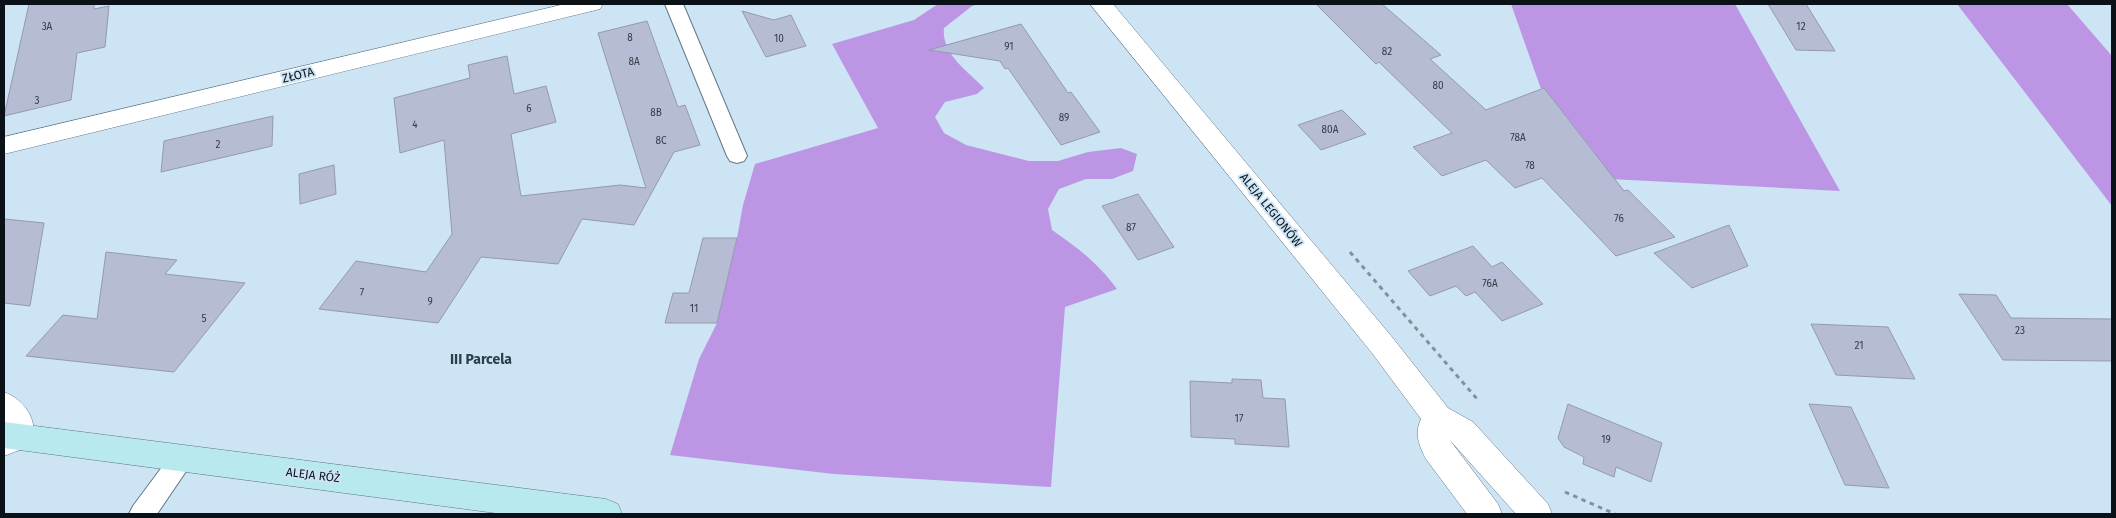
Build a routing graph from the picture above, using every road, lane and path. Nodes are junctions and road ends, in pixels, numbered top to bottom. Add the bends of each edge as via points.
1 (592, 4) edge
2 (674, 4) edge
3 (1101, 4) edge
4 (4, 146) edge
5 (736, 156) dead end
6 (4, 405) edge
7 (1437, 418) junction
8 (9, 438) edge
9 (183, 458) junction
10 (1561, 491) dead end
11 (142, 514) edge
12 (606, 514) edge
13 (1486, 514) edge
14 (1536, 514) edge
15 (1615, 514) edge

1 - 4 street, ZŁOTA
2 - 5 lane
3 - 7 street, ALEJA LEGIONÓW via 1382,345
6 - 8 street, ALEJA RÓŻ via 16,418
7 - 13 street via 1432,430 1437,449
7 - 14 street, ALEJA LEGIONÓW via 1462,431
8 - 9 street, ALEJA RÓŻ
9 - 11 lane
9 - 12 street, ALEJA RÓŻ
10 - 15 path

